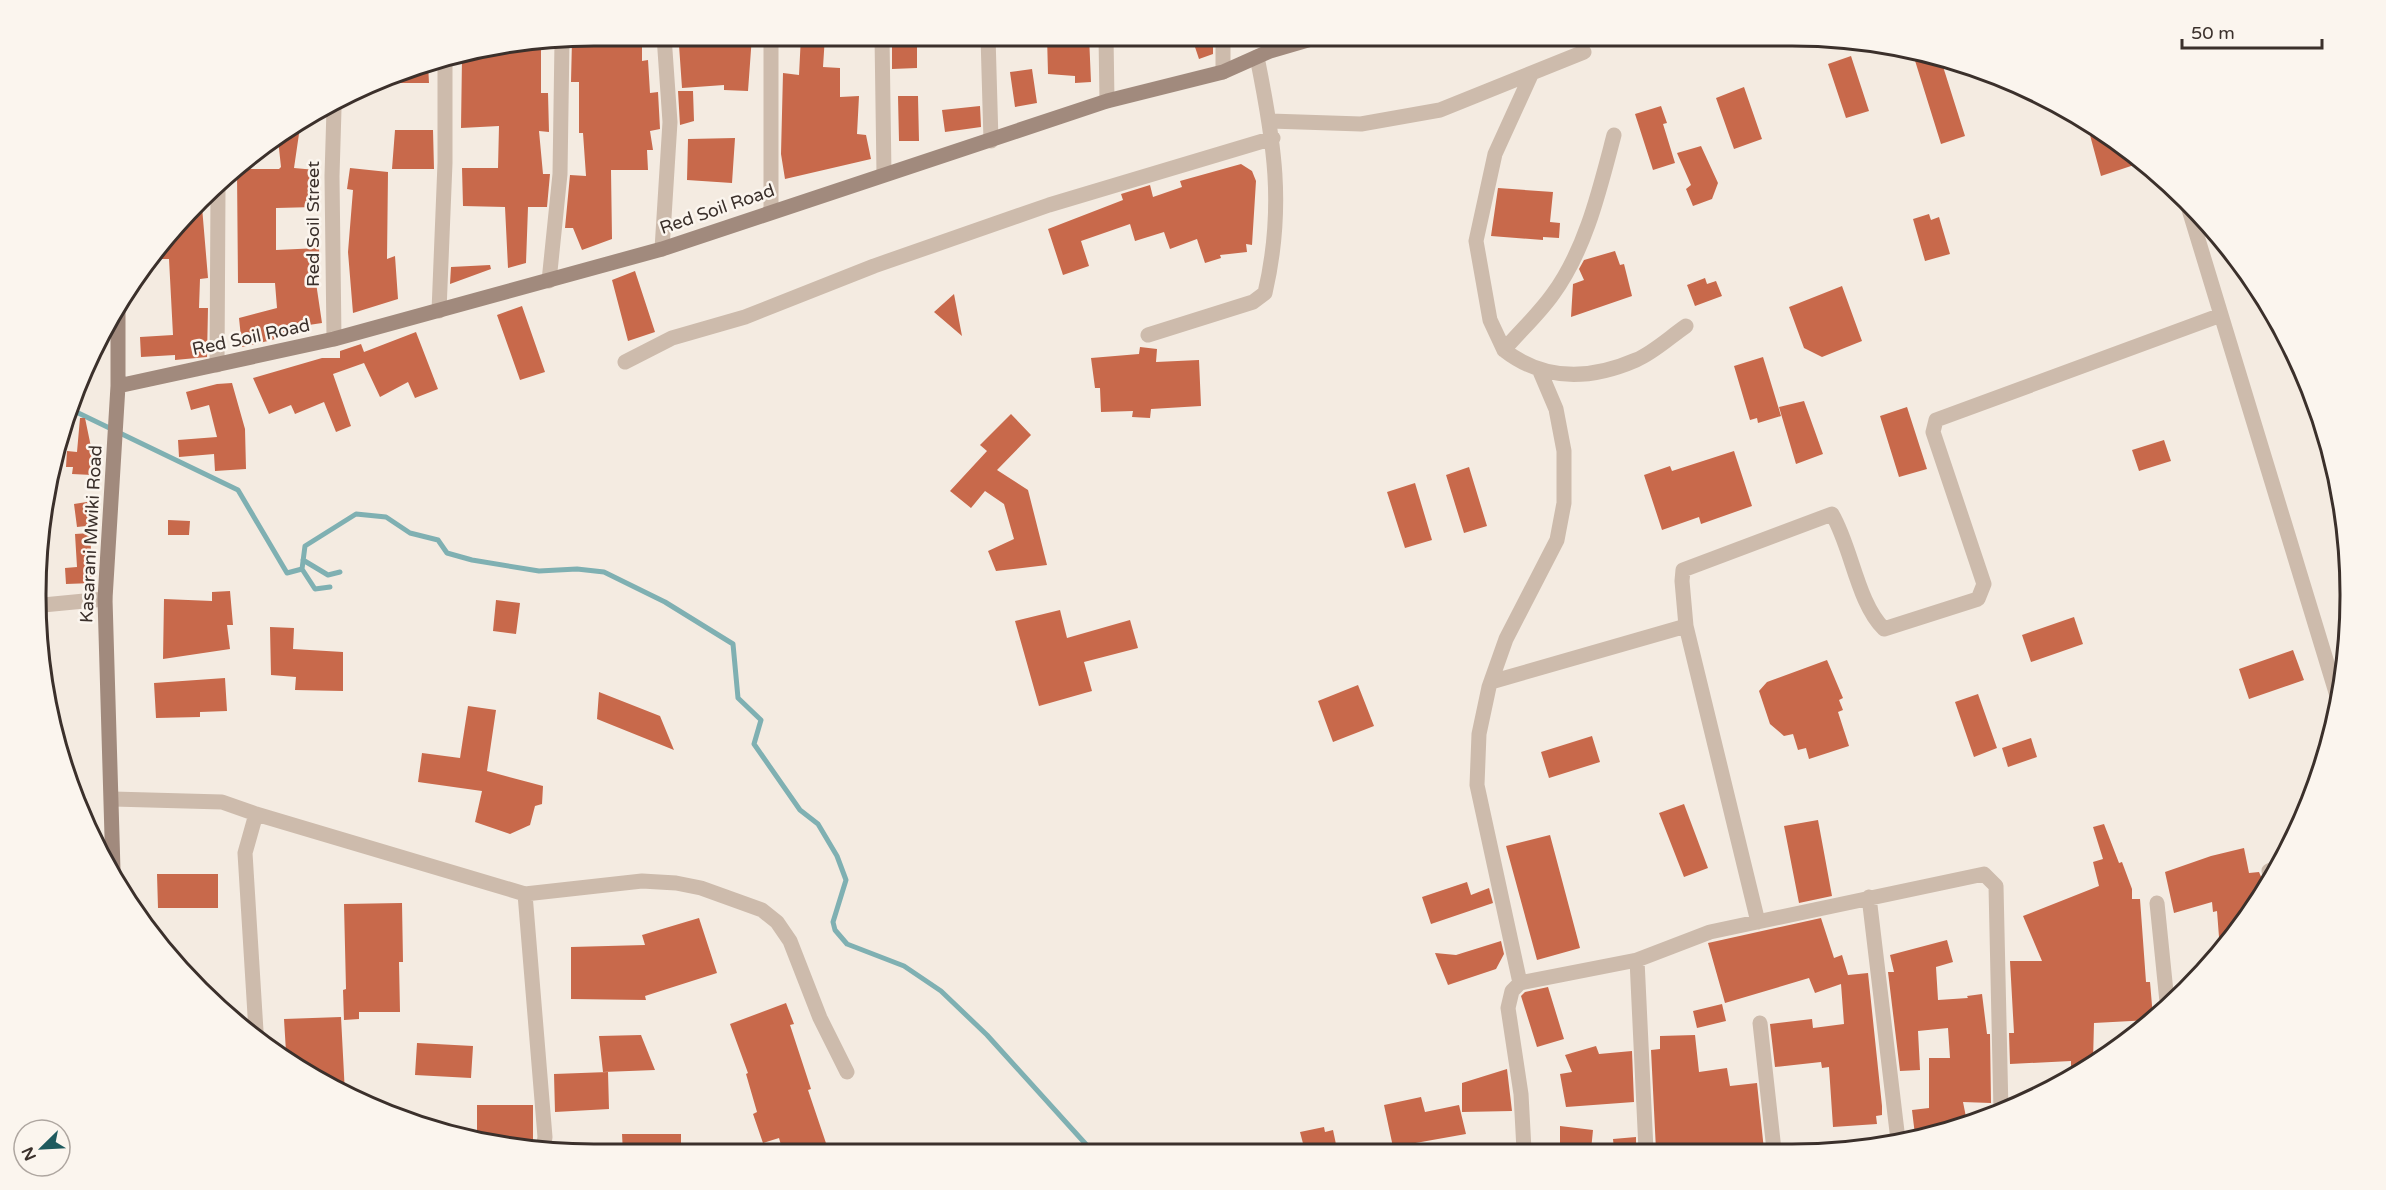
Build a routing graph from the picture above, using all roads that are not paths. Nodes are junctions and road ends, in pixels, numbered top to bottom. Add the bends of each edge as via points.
1 (665, 46) edge
2 (771, 46) edge
3 (882, 46) edge
4 (988, 46) edge
5 (1106, 46) edge
6 (1223, 46) edge
7 (1291, 46) edge
8 (562, 48) edge
9 (1584, 52) dead end
10 (1257, 57) junction
11 (445, 68) edge
12 (1223, 72) junction
13 (1531, 75) junction
14 (1107, 101) junction
15 (334, 113) edge
16 (1270, 121) junction
17 (1614, 135) dead end
18 (1273, 138) junction
19 (991, 141) junction
20 (884, 174) junction
21 (218, 197) edge
22 (771, 211) junction
23 (2192, 221) edge
24 (662, 249) junction
25 (549, 281) junction
26 (439, 310) junction
27 (2221, 315) junction
28 (118, 325) edge
29 (1686, 326) dead end
30 (1148, 335) dead end
31 (334, 339) junction
32 (1504, 350) junction
33 (625, 362) dead end
34 (217, 364) junction
35 (1539, 369) junction
36 (118, 386) junction
37 (105, 599) junction
38 (46, 604) edge
39 (1686, 626) junction
40 (2333, 681) edge
41 (1491, 682) junction
42 (113, 799) junction
43 (256, 814) junction
44 (113, 856) edge
45 (525, 894) junction
46 (1869, 897) junction
47 (2157, 903) dead end
48 (1758, 921) junction
49 (1637, 960) junction
50 (1520, 983) junction
51 (2166, 995) edge
52 (1760, 1023) dead end
53 (256, 1026) edge
54 (847, 1072) dead end
55 (2001, 1102) edge
56 (1897, 1133) edge
57 (544, 1141) edge
58 (1524, 1144) edge
59 (1646, 1144) edge
60 (1773, 1144) edge

1 - 24 street via 670,122
2 - 22 street
3 - 20 street
4 - 19 street
5 - 14 street
6 - 12 street
7 - 10 street, Red Soil Road
8 - 25 street via 560,174
9 - 13 street
10 - 12 street, Red Soil Road
10 - 16 street
11 - 26 street
12 - 14 street, Red Soil Road
13 - 16 street via 1440,110 1361,124
13 - 32 street via 1495,154 1476,242 1490,320
14 - 19 street, Red Soil Road
15 - 31 street, Red Soil Street
16 - 18 street
17 - 32 street via 1596,199 1570,263 1554,294
18 - 30 street via 1277,188 1265,293 1253,302
18 - 33 street via 1049,205 745,316 672,338
19 - 20 street, Red Soil Road
20 - 22 street, Red Soil Road
21 - 34 street
22 - 24 street, Red Soil Road
23 - 27 street
24 - 25 street, Red Soil Road
25 - 26 street, Red Soil Road
26 - 31 street, Red Soil Road
27 - 39 street via 1936,420 1933,432 1984,584 1977,599 1884,629 1873,618 1843,533 1832,514 1683,570
27 - 40 street
28 - 36 street, Kasarani Mwiki Road
29 - 35 street via 1637,360 1589,375
31 - 34 street, Red Soil Road
32 - 35 street via 1522,364
34 - 36 street, Red Soil Road
35 - 41 street via 1556,409 1564,451 1564,503 1557,540 1506,639
36 - 37 street, Kasarani Mwiki Road
37 - 38 street
37 - 42 street, Kasarani Mwiki Road
39 - 41 street
39 - 48 street
41 - 50 street via 1479,734 1477,785
42 - 43 street via 222,802
42 - 44 street, Kasarani Mwiki Road
43 - 45 street
43 - 53 street via 244,853
45 - 54 street via 642,881 701,888 762,910 790,940 820,1018
45 - 57 street
46 - 48 street
46 - 55 street via 1984,874 1996,886
46 - 56 street
47 - 51 street
48 - 49 street via 1710,932
49 - 50 street
49 - 59 street
50 - 58 street via 1512,991 1508,1008 1521,1094
52 - 60 street

